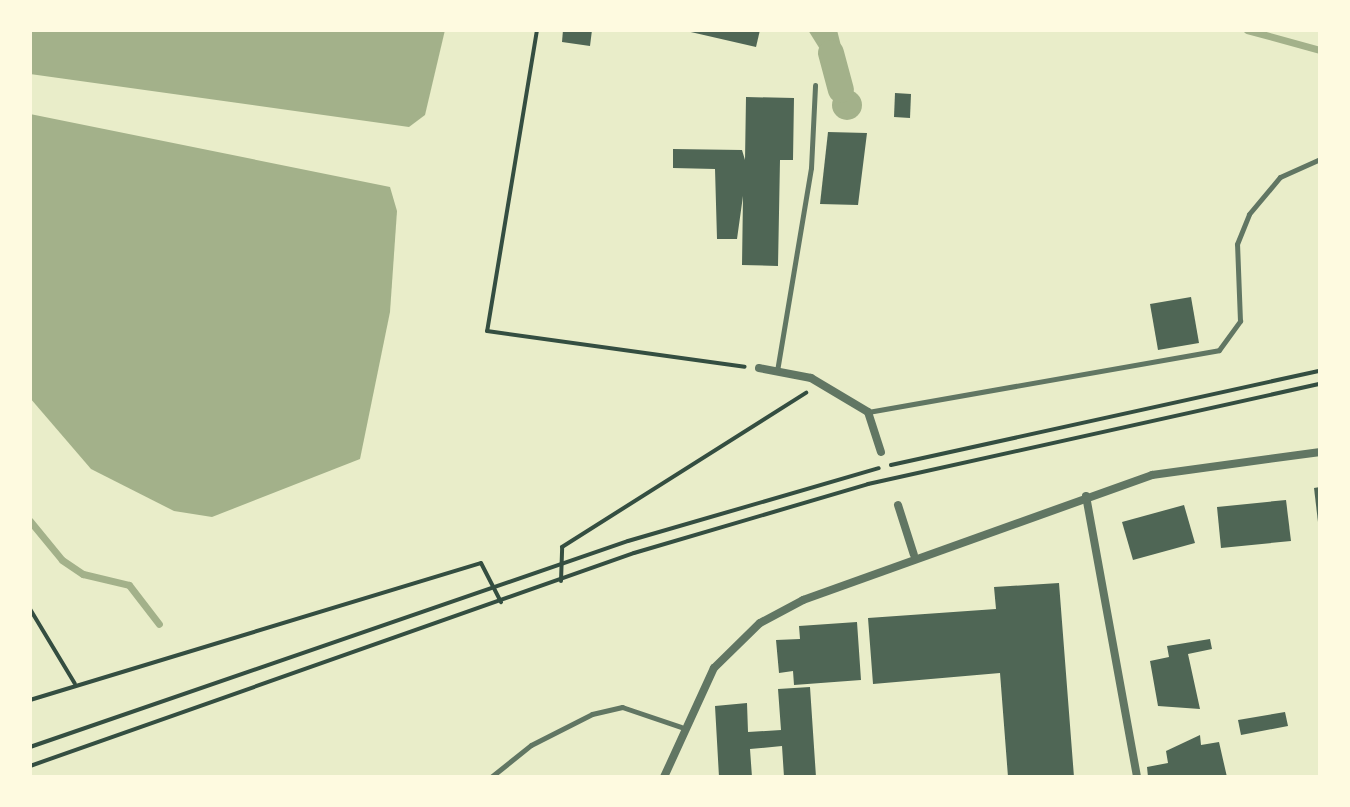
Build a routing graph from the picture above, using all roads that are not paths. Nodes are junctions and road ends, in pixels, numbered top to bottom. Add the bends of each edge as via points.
1 (815, 85) dead end
2 (1320, 159) edge
3 (759, 368) road end
4 (777, 372) junction
5 (868, 412) junction
6 (881, 452) dead end
7 (1320, 452) edge
8 (1086, 496) junction
9 (898, 505) dead end
10 (914, 555) junction
11 (681, 727) junction
12 (491, 777) edge
13 (664, 777) edge
14 (1137, 777) edge

1 - 4 lane via 811,168
2 - 5 lane via 1280,177 1249,214 1237,244 1240,321 1219,350
3 - 4 street
4 - 5 street via 820,385
5 - 6 street
7 - 8 street via 1190,468
8 - 10 street
8 - 14 street
9 - 10 street
10 - 11 street via 760,623 714,668
11 - 12 lane via 622,707 592,714 531,745
11 - 13 street

